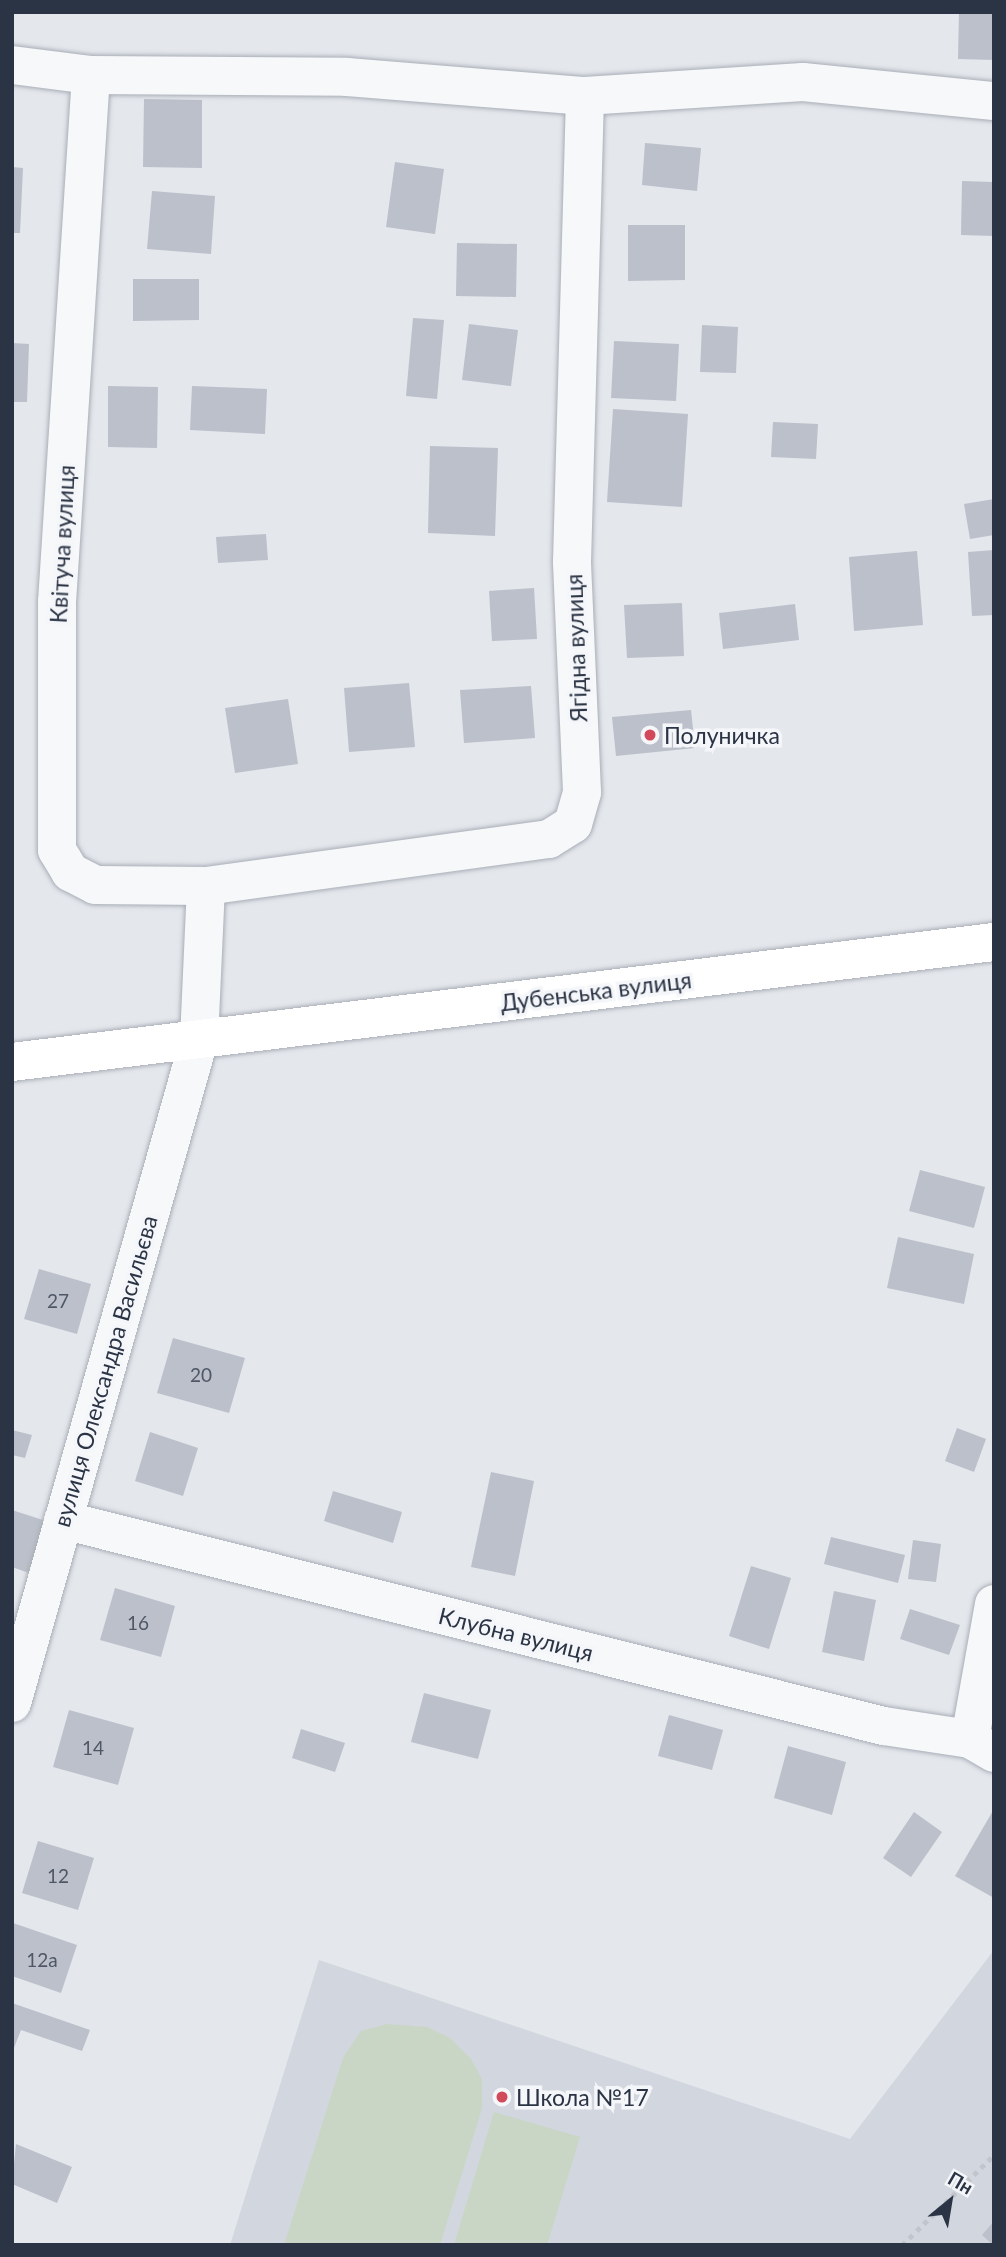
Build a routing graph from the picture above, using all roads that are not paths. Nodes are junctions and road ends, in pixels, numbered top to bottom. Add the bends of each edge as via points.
1 (12, 65) edge
2 (91, 75) junction
3 (585, 96) junction
4 (994, 101) edge
5 (206, 886) junction
6 (994, 942) edge
7 (199, 1040) junction
8 (12, 1062) edge
9 (63, 1520) junction
10 (994, 1604) edge
11 (12, 1703) edge
12 (982, 1746) edge

1 - 2 street
2 - 3 street via 346,77
2 - 5 street, Квітуча вулиця via 57,602 57,850 70,872 95,884
3 - 4 street via 803,82
3 - 5 street, Ягідна вулиця via 572,562 582,792 573,824 549,839
5 - 7 street, вулиця Олександра Васильєва
6 - 7 main road, Дубенська вулиця
7 - 8 main road, Дубенська вулиця
7 - 9 street, вулиця Олександра Васильєва
9 - 11 street, вулиця Олександра Васильєва
9 - 12 street, Клубна вулиця via 884,1726
10 - 12 street, Клубна вулиця

